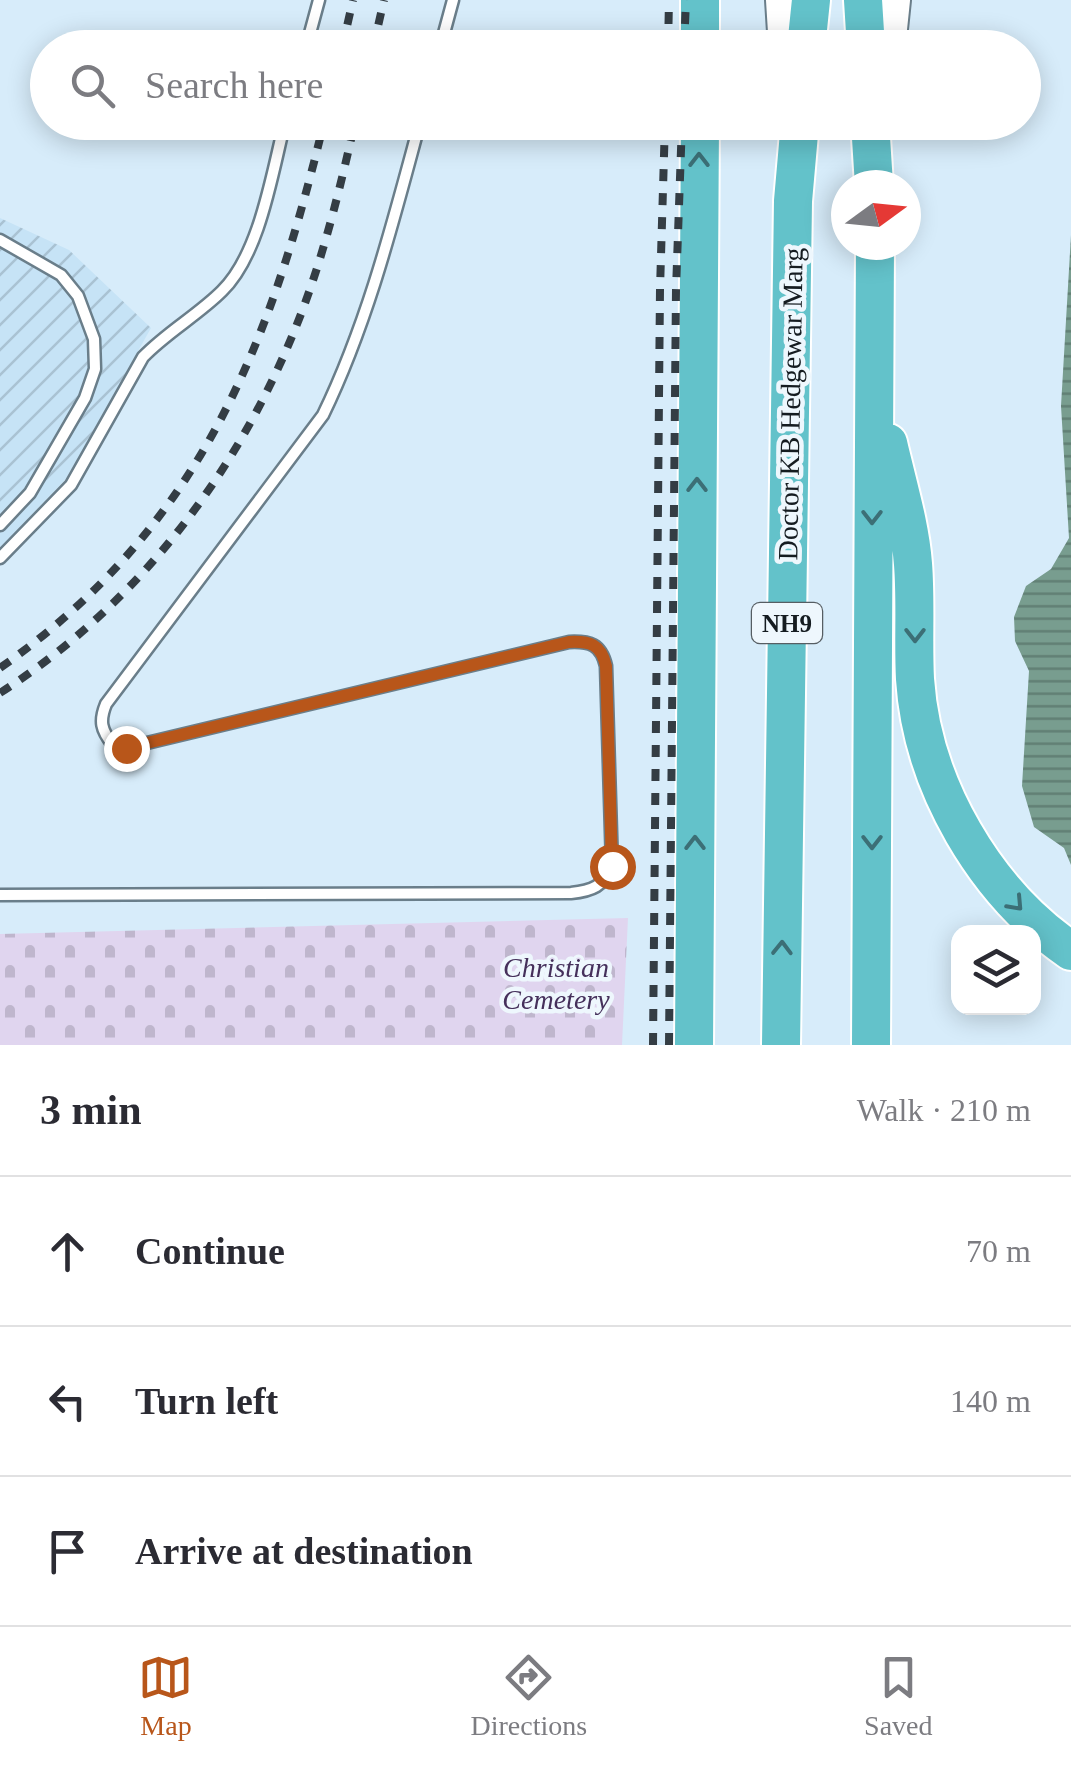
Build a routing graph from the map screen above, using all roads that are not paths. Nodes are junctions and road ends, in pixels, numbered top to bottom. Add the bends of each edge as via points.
1 (319, 0) edge
2 (453, 0) edge
3 (700, 0) edge
4 (780, 0) edge
5 (810, 0) edge
6 (863, 0) edge
7 (896, 0) edge
8 (311, 30) edge
9 (445, 30) edge
10 (700, 30) edge
11 (782, 30) edge
12 (808, 30) edge
13 (865, 30) edge
14 (894, 30) edge
15 (281, 140) edge
16 (415, 140) edge
17 (700, 140) edge
18 (789, 140) edge
19 (798, 140) edge
20 (872, 140) edge
21 (882, 140) edge
22 (875, 170) edge
23 (878, 170) edge
24 (792, 201) junction
25 (0, 240) edge
26 (875, 260) edge
27 (872, 367) junction
28 (0, 525) edge
29 (0, 558) edge
30 (0, 895) edge
31 (1071, 952) edge
32 (694, 1045) edge
33 (781, 1045) edge
34 (871, 1045) edge

1 - 8 lane
2 - 9 lane
3 - 10 highway
4 - 11 street
5 - 12 highway
6 - 13 highway
7 - 14 street
15 - 29 lane via 256,231 237,272 144,357 70,485
16 - 30 lane via 368,308 322,415 106,704 103,733 126,748 586,641 603,652 606,666 612,866 606,880 571,893
32 -> 17 highway
18 - 24 street
19 - 24 highway, Doctor KB Hedgewar Marg / NH9
20 - 22 highway
21 - 23 street
33 -> 24 highway, Doctor KB Hedgewar Marg / NH9
25 - 28 lane via 61,276 78,296 94,339 95,368 30,493
26 - 27 highway
27 -> 31 highway via 913,558 915,679 932,762 972,847 998,884
27 -> 34 highway

